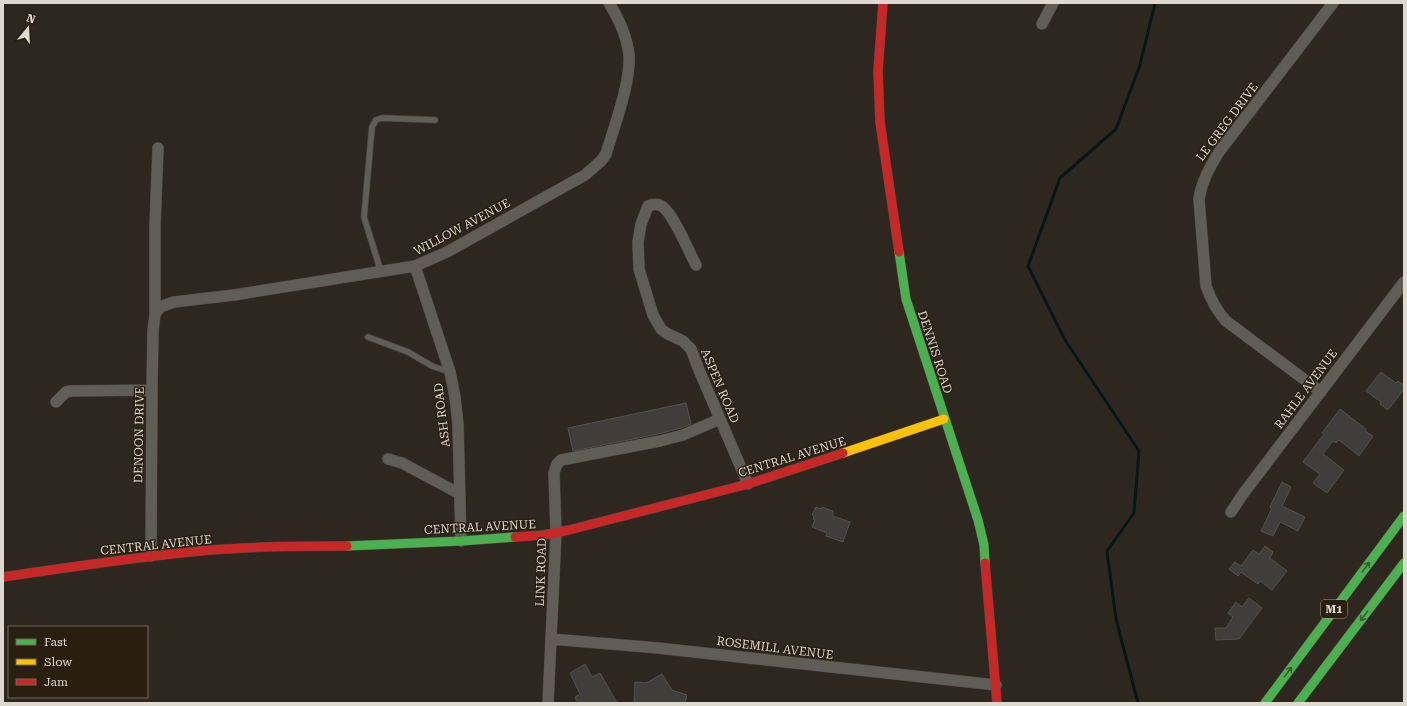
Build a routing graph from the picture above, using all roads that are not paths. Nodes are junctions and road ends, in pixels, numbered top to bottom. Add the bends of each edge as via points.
1 (609, 3) edge
2 (883, 3) edge
3 (1054, 3) edge
4 (1333, 3) edge
5 (1042, 24) dead end
6 (435, 120) dead end
7 (158, 148) dead end
8 (696, 265) dead end
9 (416, 266) junction
10 (381, 272) junction
11 (1404, 282) edge
12 (155, 314) junction
13 (368, 337) dead end
14 (450, 372) junction
15 (152, 390) junction
16 (1321, 392) junction
17 (56, 402) dead end
18 (720, 419) junction
19 (944, 419) junction
20 (388, 460) dead end
21 (748, 484) junction
22 (460, 494) junction
23 (1231, 512) dead end
24 (1404, 516) edge
25 (556, 533) junction
26 (461, 541) junction
27 (151, 556) junction
28 (1404, 563) edge
29 (3, 577) edge
30 (551, 639) junction
31 (996, 686) junction
32 (548, 703) edge
33 (997, 703) edge
34 (1265, 703) edge
35 (1298, 703) edge

1 - 9 street, WILLOW AVENUE via 627,42 629,66 627,82 606,154 592,170 575,181 447,252
2 - 19 main road, DENNIS ROAD via 878,71 880,122 906,299
3 - 5 street
4 - 16 street, LE GREG DRIVE via 1220,152 1206,174 1199,198 1206,286 1216,310 1226,321
6 - 10 lane via 382,118 376,120 372,127 364,217
7 - 12 street, DENOON DRIVE
8 - 18 street, ASPEN ROAD via 672,217 658,204 648,206 638,242 639,269 653,315 666,334 683,341 691,349
9 - 10 street, WILLOW AVENUE
9 - 14 street, ASH ROAD
10 - 12 street, WILLOW AVENUE via 174,302 160,307
11 - 16 street, RAHLE AVENUE
12 - 15 street, DENOON DRIVE
13 - 14 lane
14 - 22 street, ASH ROAD via 458,425
15 - 17 street via 71,391 66,392
15 - 27 street, DENOON DRIVE
16 - 23 street, RAHLE AVENUE
18 - 21 street, ASPEN ROAD
18 - 25 street, LINK ROAD via 683,435 561,460 555,467
19 - 21 main road, CENTRAL AVENUE
19 - 31 main road, DENNIS ROAD via 984,545
20 - 22 street via 402,463
21 - 25 main road, CENTRAL AVENUE
22 - 26 street, ASH ROAD
34 -> 24 main road, M1
25 - 26 main road, CENTRAL AVENUE
25 - 30 street, LINK ROAD
26 - 27 main road, CENTRAL AVENUE via 291,546
27 - 29 main road, CENTRAL AVENUE
28 -> 35 main road, M1
30 - 31 street, ROSEMILL AVENUE via 707,653
30 - 32 street, LINK ROAD
31 - 33 main road, DENNIS ROAD

